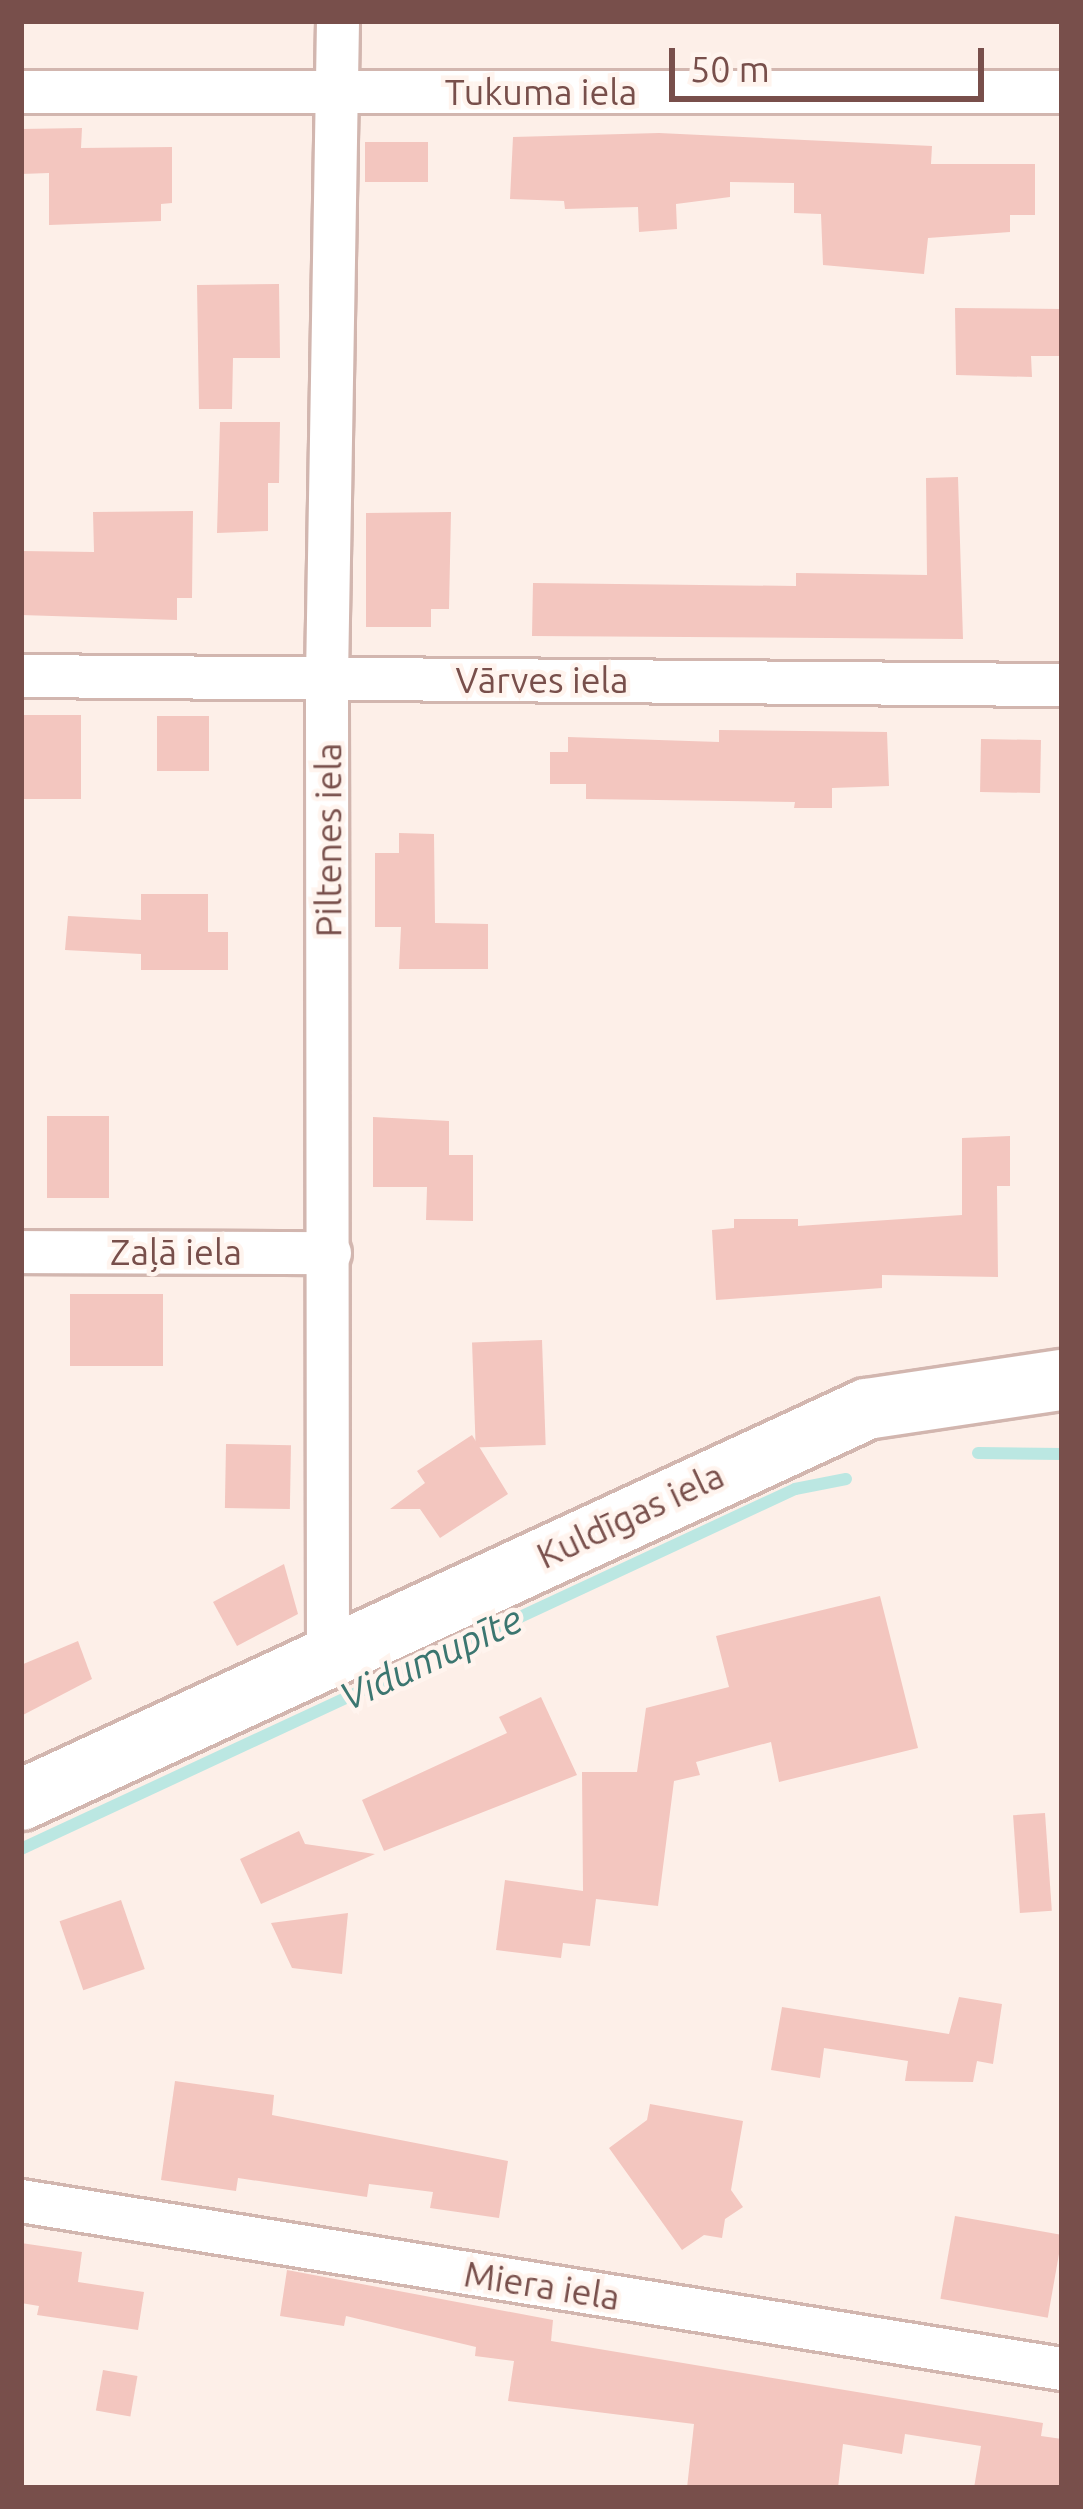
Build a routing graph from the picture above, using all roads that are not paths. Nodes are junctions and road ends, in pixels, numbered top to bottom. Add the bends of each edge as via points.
1 (338, 21) edge
2 (21, 92) edge
3 (337, 92) junction
4 (1062, 92) edge
5 (21, 676) edge
6 (327, 678) junction
7 (1062, 685) edge
8 (21, 1252) edge
9 (330, 1253) junction
10 (1062, 1380) edge
11 (328, 1659) junction
12 (21, 1800) edge
13 (21, 2201) edge
14 (1062, 2369) edge

1 - 3 street, Piltenes iela
2 - 3 street, Tukuma iela
3 - 4 street, Tukuma iela
3 - 6 street, Piltenes iela
5 - 6 street, Vārves iela
6 - 7 street, Vārves iela
6 - 9 street, Piltenes iela
8 - 9 street, Zaļā iela
9 - 11 street, Piltenes iela
10 - 11 street, Kuldīgas iela via 867,1409
11 - 12 street, Kuldīgas iela
13 - 14 street, Miera iela

